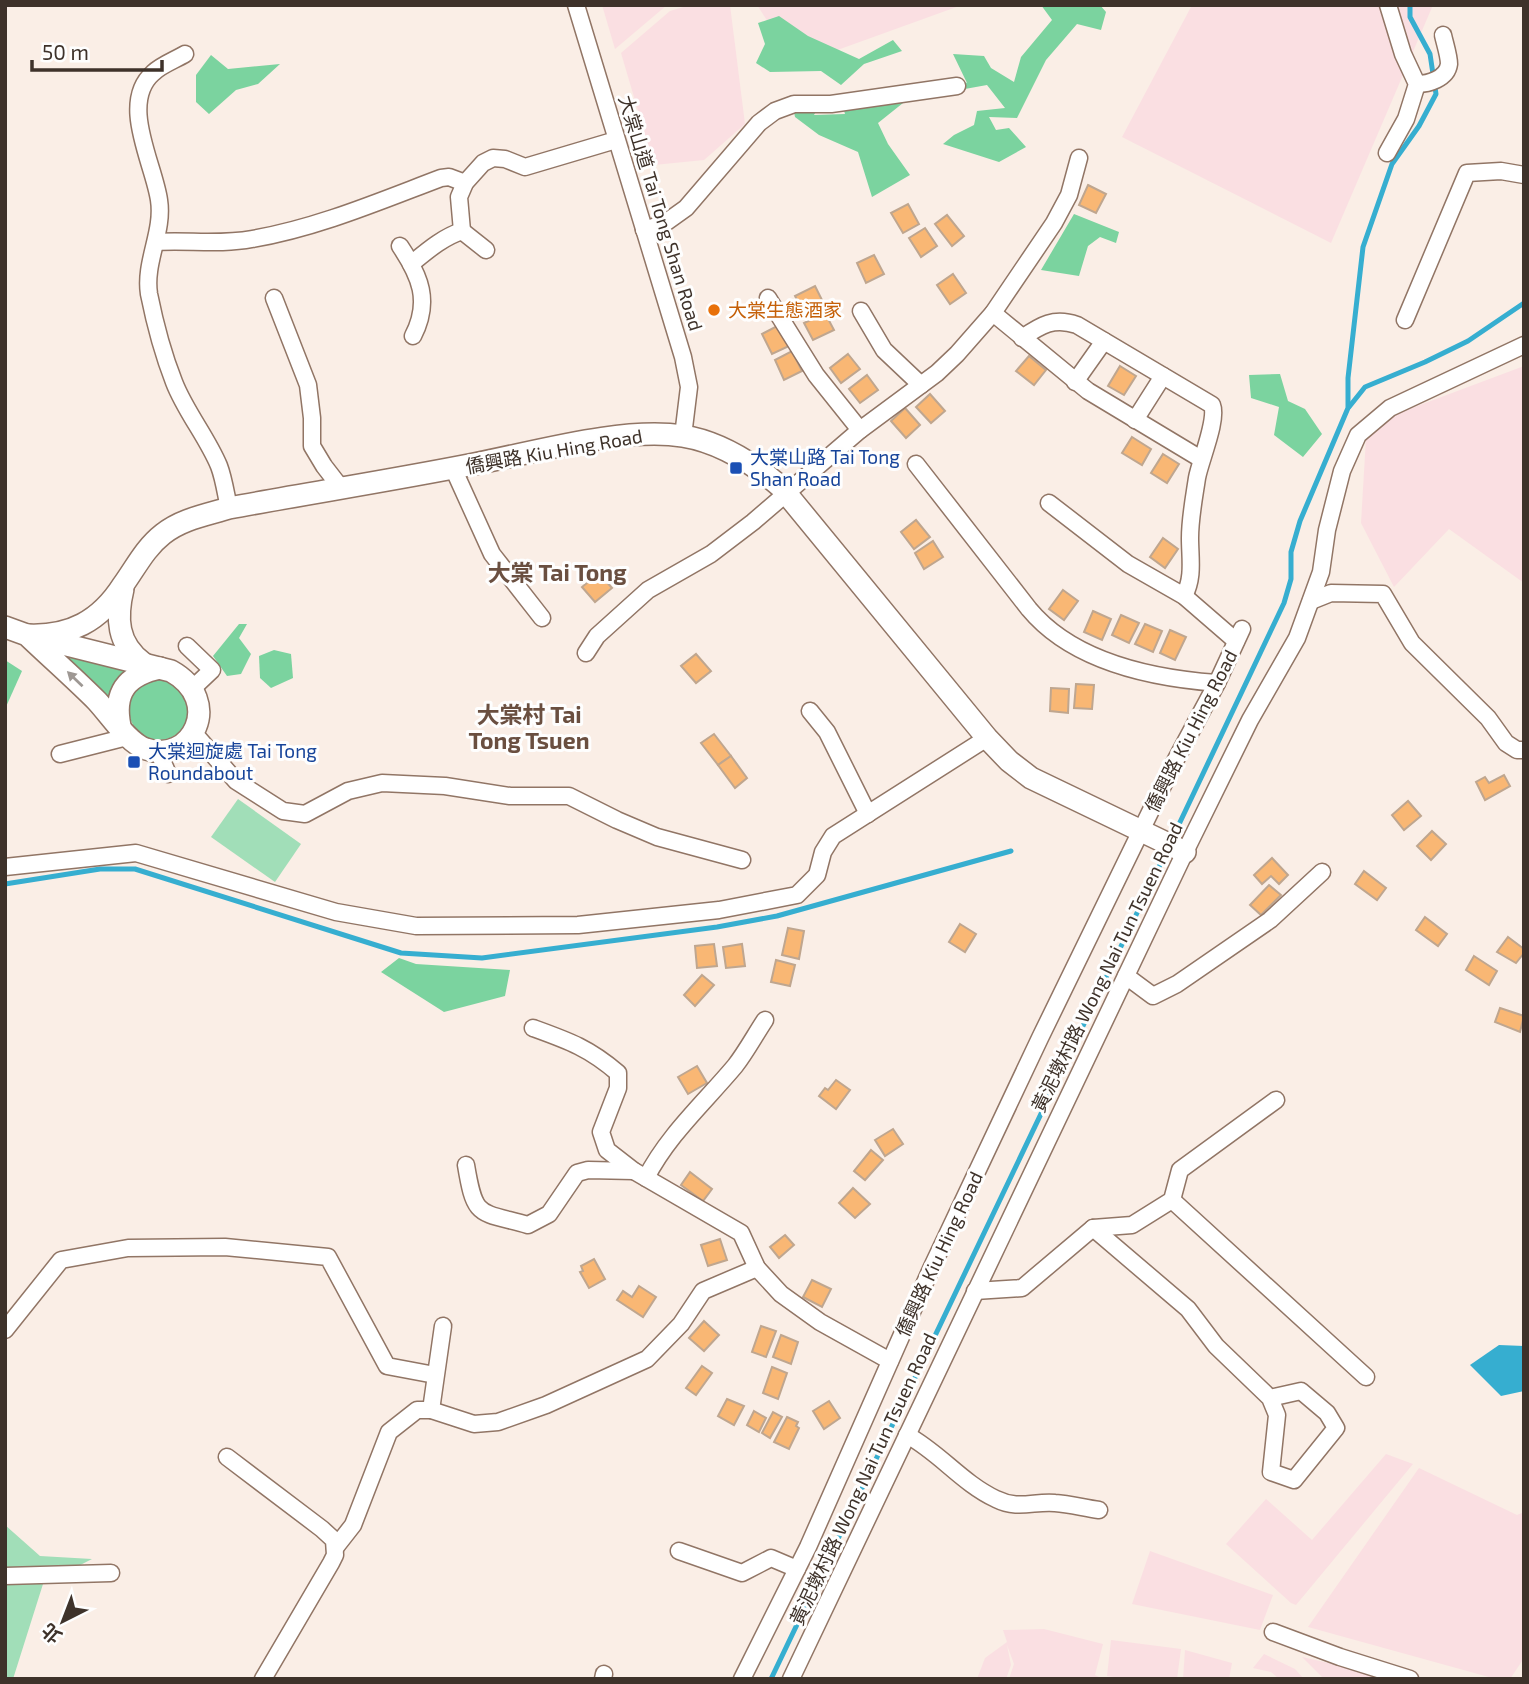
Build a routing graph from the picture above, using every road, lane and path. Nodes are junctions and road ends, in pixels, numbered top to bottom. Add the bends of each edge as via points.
1 (576, 5) edge
2 (1388, 5) edge
3 (1443, 35) dead end
4 (185, 54) dead end
5 (1422, 84) junction
6 (957, 86) dead end
7 (616, 140) junction
8 (1387, 153) dead end
9 (1079, 158) dead end
10 (1524, 175) edge
11 (464, 183) junction
12 (644, 230) junction
13 (462, 231) junction
14 (156, 242) junction
15 (400, 246) dead end
16 (486, 250) dead end
17 (411, 264) junction
18 (274, 298) dead end
19 (768, 298) dead end
20 (861, 311) dead end
21 (993, 313) junction
22 (1405, 320) dead end
23 (413, 336) dead end
24 (1022, 338) junction
25 (1104, 341) junction
26 (1522, 346) edge
27 (1163, 376) junction
28 (1075, 382) junction
29 (921, 385) junction
30 (1135, 420) junction
31 (860, 430) junction
32 (683, 436) junction
33 (1201, 458) junction
34 (916, 464) dead end
35 (453, 468) junction
36 (341, 488) junction
37 (786, 492) junction
38 (1049, 503) dead end
39 (229, 508) junction
40 (125, 583) junction
41 (1184, 596) junction
42 (1311, 601) junction
43 (542, 618) dead end
44 (5, 627) edge
45 (27, 635) junction
46 (187, 646) dead end
47 (586, 653) dead end
48 (152, 666) junction
49 (1217, 683) junction
50 (193, 688) junction
51 (810, 711) dead end
52 (124, 731) junction
53 (193, 732) junction
54 (987, 738) junction
55 (1524, 750) edge
56 (158, 751) junction
57 (60, 754) dead end
58 (168, 774) dead end
59 (868, 814) junction
60 (1141, 832) junction
61 (1185, 852) junction
62 (742, 860) dead end
63 (5, 867) edge
64 (1322, 872) dead end
65 (1126, 976) junction
66 (765, 1020) dead end
67 (533, 1028) dead end
68 (1276, 1100) dead end
69 (466, 1166) dead end
70 (640, 1174) junction
71 (1172, 1200) junction
72 (1093, 1228) junction
73 (757, 1268) junction
74 (975, 1292) junction
75 (443, 1326) dead end
76 (5, 1330) edge
77 (890, 1362) junction
78 (435, 1375) junction
79 (1366, 1377) dead end
80 (1270, 1398) junction
81 (431, 1410) junction
82 (907, 1435) junction
83 (227, 1457) dead end
84 (1099, 1510) dead end
85 (335, 1548) junction
86 (679, 1551) dead end
87 (797, 1569) junction
88 (111, 1573) dead end
89 (5, 1576) edge
90 (1273, 1632) dead end
91 (263, 1679) edge
92 (742, 1679) edge
93 (791, 1679) edge
94 (1410, 1679) edge

1 - 7 street, 大棠山道 Tai Tong Shan Road
2 - 5 street via 1403,54
3 - 5 street via 1449,65 1444,75
4 - 14 street via 152,73 138,102 159,201
5 - 8 street
6 - 12 street via 831,104 794,104 775,111 759,123 686,208 665,223
7 - 11 street via 525,167 493,158
7 - 12 street, 大棠山道 Tai Tong Shan Road
9 - 21 street via 1062,210
10 - 22 street via 1467,173
11 - 13 street
11 - 14 street via 441,178 251,240
12 - 32 street, 大棠山道 Tai Tong Shan Road via 689,387
13 - 16 street
13 - 17 street
14 - 39 street via 149,291 158,333 174,383 220,468
15 - 17 street
17 - 23 street via 422,297 420,323
18 - 36 street via 308,385 312,446
19 - 31 street via 816,375
20 - 29 street via 884,350
21 - 24 street
21 - 29 street via 957,354
24 - 25 street via 1048,322 1063,320
24 - 28 street
25 - 27 street
25 - 28 street
26 - 42 street, 黃泥墩村路 Wong Nai Tun Tsuen Road via 1390,408 1358,435 1342,471
27 - 30 street
27 - 33 street via 1214,409
28 - 30 street
29 - 31 street
30 - 33 street
31 - 37 street
32 - 35 street, 僑興路 Kiu Hing Road via 623,436
32 - 37 street, 僑興路 Kiu Hing Road via 743,459
33 - 41 street via 1190,536 1191,578
34 - 49 street via 1044,628 1094,656 1171,680
35 - 36 street, 僑興路 Kiu Hing Road
35 - 43 street via 492,554
36 - 39 street, 僑興路 Kiu Hing Road
37 - 47 street via 711,554 648,590 597,636
37 - 54 street, 僑興路 Kiu Hing Road
38 - 41 street via 1128,564
39 - 40 street, 僑興路 Kiu Hing Road via 181,522 162,535
40 - 45 street, 僑興路 Kiu Hing Road via 101,612 80,626 58,634
40 - 48 street via 118,626 128,650
41 - 49 street, 僑興路 Kiu Hing Road via 1239,635
42 - 55 street via 1331,593 1383,594 1412,642 1488,718 1506,744
42 - 61 street, 黃泥墩村路 Wong Nai Tun Tsuen Road via 1297,638 1250,720
44 - 45 street
45 - 48 street
52 -> 45 street
46 - 50 street via 212,670
48 - 50 street via 183,678
48 - 52 street via 124,687 118,699 117,713
49 - 60 street, 僑興路 Kiu Hing Road
50 - 53 street via 199,713
51 - 59 street via 827,732
52 - 56 street via 137,746
52 - 57 street
53 - 56 street via 180,745
53 - 62 street via 236,781 283,811 305,814 348,791 382,783 510,796 569,796 657,837
54 - 59 street
54 - 60 street, 僑興路 Kiu Hing Road via 1031,778
56 - 58 street
59 - 63 street via 833,836 817,876 797,895 719,911 579,925 416,926 336,912 136,853
60 - 61 street, 僑興路 Kiu Hing Road
60 - 77 street, 僑興路 Kiu Hing Road
61 - 65 street, 黃泥墩村路 Wong Nai Tun Tsuen Road
64 - 65 street via 1270,920 1177,984 1153,996
65 - 74 street, 黃泥墩村路 Wong Nai Tun Tsuen Road
66 - 70 street via 735,1065
67 - 70 street via 596,1054 618,1073 618,1088 601,1132 607,1150
68 - 71 street via 1180,1170
69 - 70 street via 471,1198 482,1212 527,1225 549,1214 577,1173
70 - 73 street via 741,1233
71 - 72 street via 1132,1225
71 - 79 street
72 - 74 street via 1022,1288
72 - 80 street via 1188,1309 1216,1346
73 - 77 street via 781,1294 820,1322
73 - 81 street via 703,1290 681,1324 647,1359 547,1405 498,1422 474,1424
74 - 82 street, 黃泥墩村路 Wong Nai Tun Tsuen Road
75 - 78 street
76 - 78 street via 61,1260 128,1248 225,1247 328,1256 387,1366
77 - 87 street, 僑興路 Kiu Hing Road
78 - 81 street
80 - 80 street via 1277,1415 1271,1472 1294,1480 1336,1428 1327,1413 1301,1391
81 - 85 street via 417,1410 390,1432 353,1525
82 - 84 street via 998,1501
82 - 93 street, 黃泥墩村路 Wong Nai Tun Tsuen Road
83 - 85 street via 322,1529
85 - 91 street via 331,1563
86 - 87 street via 742,1573 771,1558
87 - 92 street, 僑興路 Kiu Hing Road
88 - 89 street
90 - 94 street

